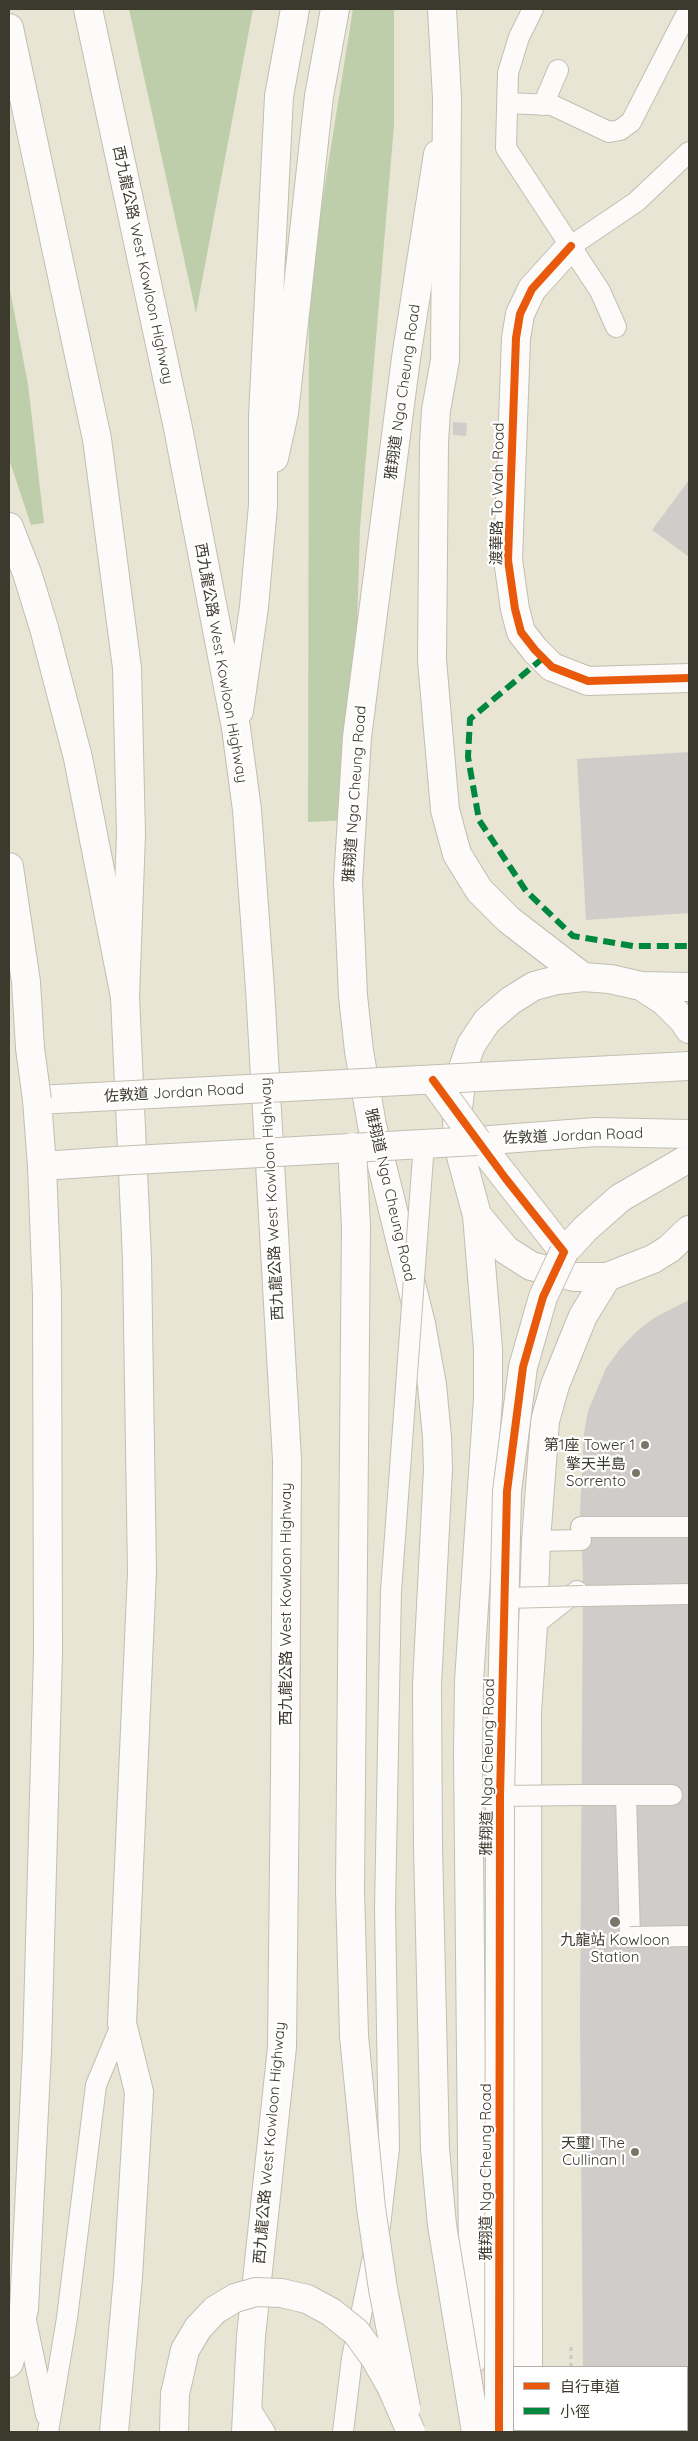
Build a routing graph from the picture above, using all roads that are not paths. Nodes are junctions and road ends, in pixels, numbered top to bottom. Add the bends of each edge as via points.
1 (88, 9) edge
2 (295, 9) edge
3 (335, 9) edge
4 (442, 9) edge
5 (533, 9) edge
6 (689, 9) edge
7 (9, 28) edge
8 (558, 70) dead end
9 (447, 98) junction
10 (508, 103) junction
11 (543, 105) junction
12 (689, 152) edge
13 (571, 246) junction
14 (616, 327) dead end
15 (263, 505) junction
16 (9, 527) edge
17 (689, 678) edge
18 (236, 728) junction
19 (9, 867) edge
20 (583, 977) junction
21 (641, 986) junction
22 (689, 987) edge
23 (125, 998) junction
24 (689, 1029) edge
25 (689, 1066) edge
26 (433, 1080) junction
27 (353, 1083) junction
28 (37, 1100) junction
29 (689, 1134) edge
30 (477, 1141) junction
31 (424, 1143) junction
32 (352, 1146) junction
33 (689, 1158) edge
34 (42, 1166) junction
35 (477, 1215) junction
36 (689, 1230) edge
37 (564, 1252) junction
38 (607, 1277) junction
39 (689, 1527) edge
40 (536, 1541) junction
41 (533, 1589) junction
42 (475, 1590) junction
43 (689, 1594) edge
44 (506, 1598) junction
45 (533, 1626) junction
46 (672, 1795) dead end
47 (500, 1796) junction
48 (626, 1796) junction
49 (689, 1936) edge
50 (122, 2023) junction
51 (24, 2309) junction
52 (9, 2363) edge
53 (528, 2366) edge
54 (248, 2405) junction
55 (513, 2409) edge
56 (48, 2429) edge
57 (114, 2432) edge
58 (174, 2432) edge
59 (246, 2432) edge
60 (265, 2432) edge
61 (343, 2432) edge
62 (411, 2432) edge
63 (473, 2432) edge
64 (499, 2432) edge

1 - 18 main road, 西九龍公路 West Kowloon Highway via 178,428
2 - 15 main road via 279,96 263,417
3 - 15 main road via 319,96 284,413
4 - 9 main road, 雅翔道 Nga Cheung Road
5 - 10 lane via 519,37 508,73
6 - 11 lane via 631,122 620,130 609,132 552,105
7 - 23 main road via 97,439 128,668 131,834
8 - 11 lane
9 - 20 main road via 445,360 434,443 432,660 445,810 458,854 479,890 515,926
9 - 63 main road, 雅翔道 Nga Cheung Road, bridge via 406,358 357,737 348,882 359,1051 372,1126 422,1324 437,1437 427,1695 435,2150 442,2225
10 - 11 lane
10 - 13 lane via 506,148
12 - 13 lane via 636,202
13 - 14 lane via 600,291
13 - 17 main road, 渡華路 To Wah Road via 532,289 520,314 516,338 508,560 521,632 552,667 588,681
15 - 18 main road via 254,607
16 - 23 main road via 44,628 73,739 96,840
18 - 54 main road, 西九龍公路 West Kowloon Highway via 260,989 287,1460 282,2047 251,2336
19 - 28 main road, bridge via 26,982
20 - 21 main road
20 - 35 main road via 534,986 487,1021 471,1045 463,1068 457,1116 458,1144
21 - 22 main road
21 - 24 main road via 664,1001
23 - 50 main road via 138,1259 142,1572
25 - 26 main road, 佐敦道 Jordan Road, bridge
26 - 27 main road, 佐敦道 Jordan Road, bridge
26 - 30 main road, bridge
27 - 28 main road, 佐敦道 Jordan Road, bridge
27 - 32 main road, 雅翔道 Nga Cheung Road
28 - 34 main road
29 - 30 main road, 佐敦道 Jordan Road via 596,1132
30 - 31 main road, 佐敦道 Jordan Road, bridge
30 - 37 main road
31 - 32 main road, 佐敦道 Jordan Road, bridge
31 - 61 lane, bridge via 392,1581 385,1909 389,2148 380,2228 352,2358
32 - 34 main road, 佐敦道 Jordan Road, bridge
32 - 62 main road, 雅翔道 Nga Cheung Road, bridge via 356,1227 350,1890 354,2036 372,2217
33 - 37 main road, 雅翔道 Nga Cheung Road via 620,1198
34 - 51 main road via 47,1295 48,1652 38,2040
35 - 38 main road via 506,1250 531,1266 574,1277
35 - 42 main road, 雅翔道 Nga Cheung Road via 488,1349 488,1398
36 - 38 main road via 670,1249
37 - 44 main road, 雅翔道 Nga Cheung Road, bridge via 543,1297 523,1367 507,1491
38 - 40 main road via 583,1316 545,1421
39 - 40 lane via 581,1533
40 - 41 main road
41 - 42 lane
41 - 45 main road
41 - 45 lane via 582,1587
42 - 63 main road, 雅翔道 Nga Cheung Road via 468,1753
43 - 44 lane, bridge
44 - 47 main road, 雅翔道 Nga Cheung Road, bridge
45 - 53 main road via 527,1712
46 - 48 lane
47 - 48 lane, bridge
47 - 64 main road, 雅翔道 Nga Cheung Road, bridge
48 - 49 lane, bridge via 630,1937
50 - 56 lane via 96,2085 69,2308
50 - 57 main road via 139,2092 128,2277
51 - 52 main road
51 - 56 lane
54 - 59 main road, 西九龍公路 West Kowloon Highway
54 - 60 lane
55 - 63 main road
58 - 62 main road, bridge via 178,2373 185,2350 198,2328 216,2310 235,2298 256,2292 281,2292 307,2299 332,2312 356,2332 387,2379

